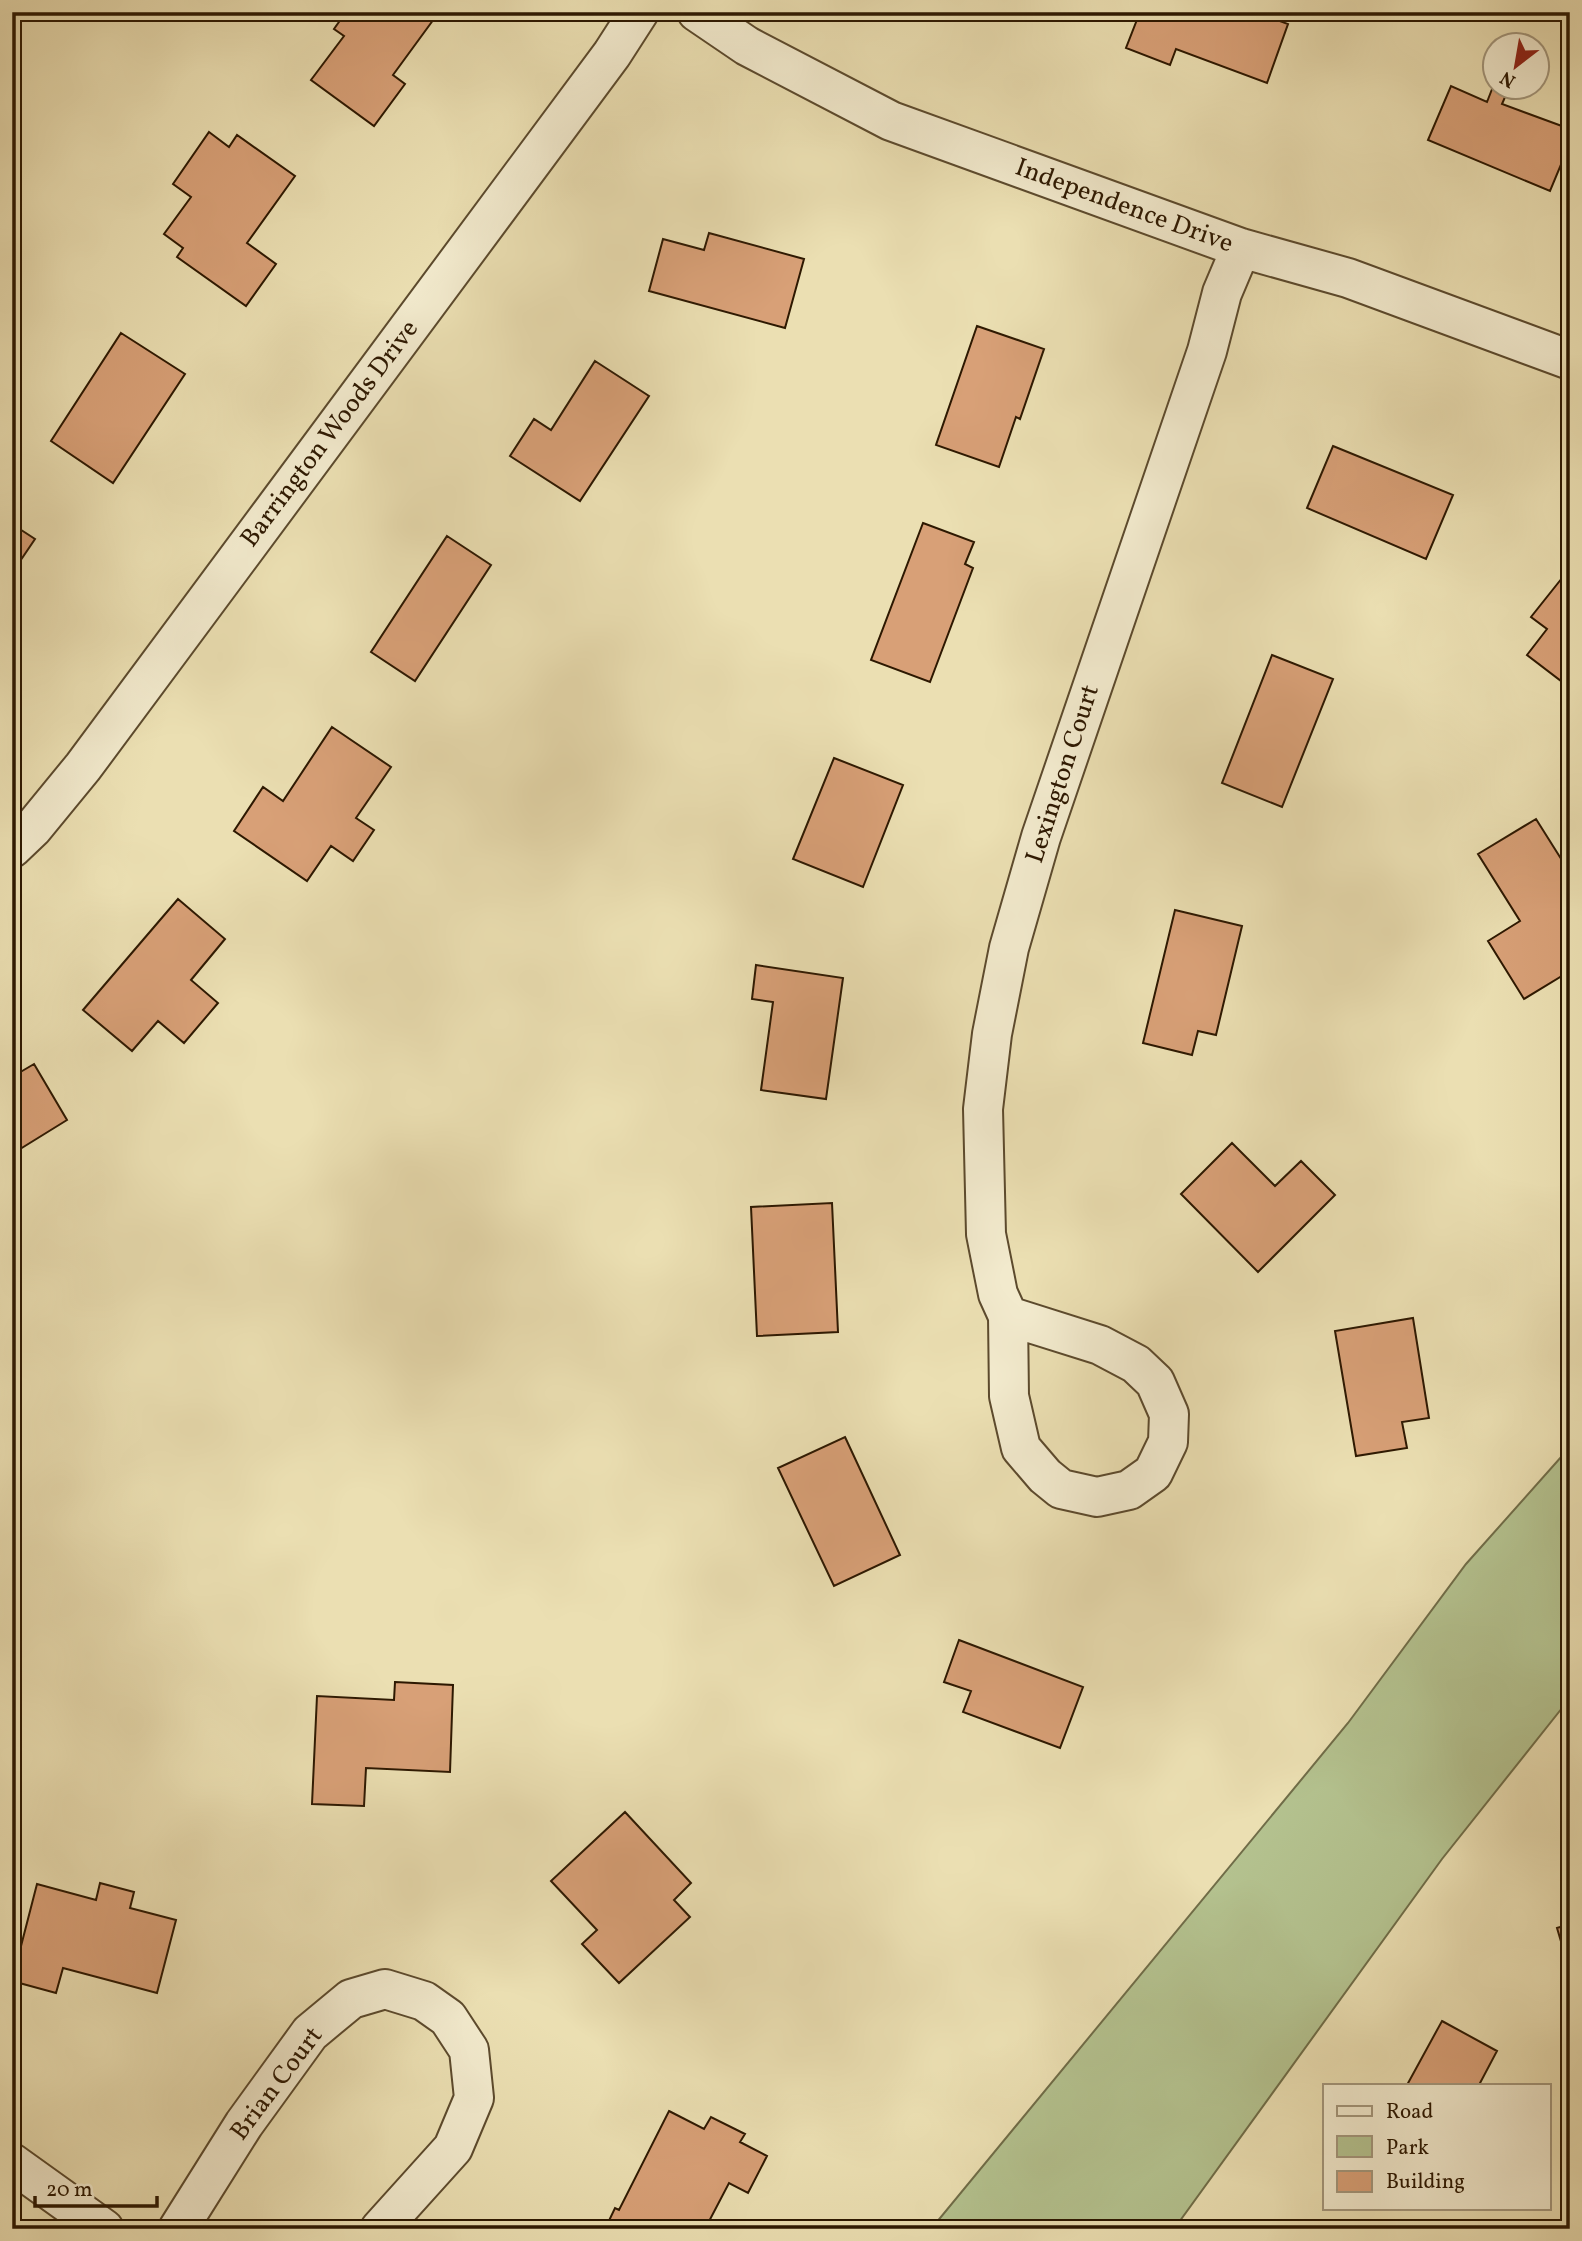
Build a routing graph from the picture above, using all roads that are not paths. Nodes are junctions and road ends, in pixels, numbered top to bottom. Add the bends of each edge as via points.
1 (639, 12) edge
2 (696, 12) edge
3 (1241, 248) junction
4 (1570, 360) edge
5 (12, 849) edge
6 (1008, 1316) junction
7 (12, 2163) edge
8 (104, 2229) edge
9 (178, 2229) edge
10 (380, 2229) edge

1 - 5 street, Barrington Woods Drive via 91,756
2 - 3 street, Independence Drive via 747,46 891,121
3 - 4 street, Independence Drive via 1348,278
3 - 6 street, Lexington Court via 1222,293 1207,351 1041,837 1009,948 992,1034 984,1109 986,1234 998,1294
6 - 6 street via 1009,1396 1021,1448 1045,1476 1061,1489 1097,1497 1129,1490 1153,1473 1168,1442 1170,1414 1155,1382 1136,1364 1100,1345
7 - 8 street
9 - 10 street, Brian Court via 244,2124 310,2033 351,1999 385,1989 424,2001 447,2018 469,2050 474,2098 453,2148

